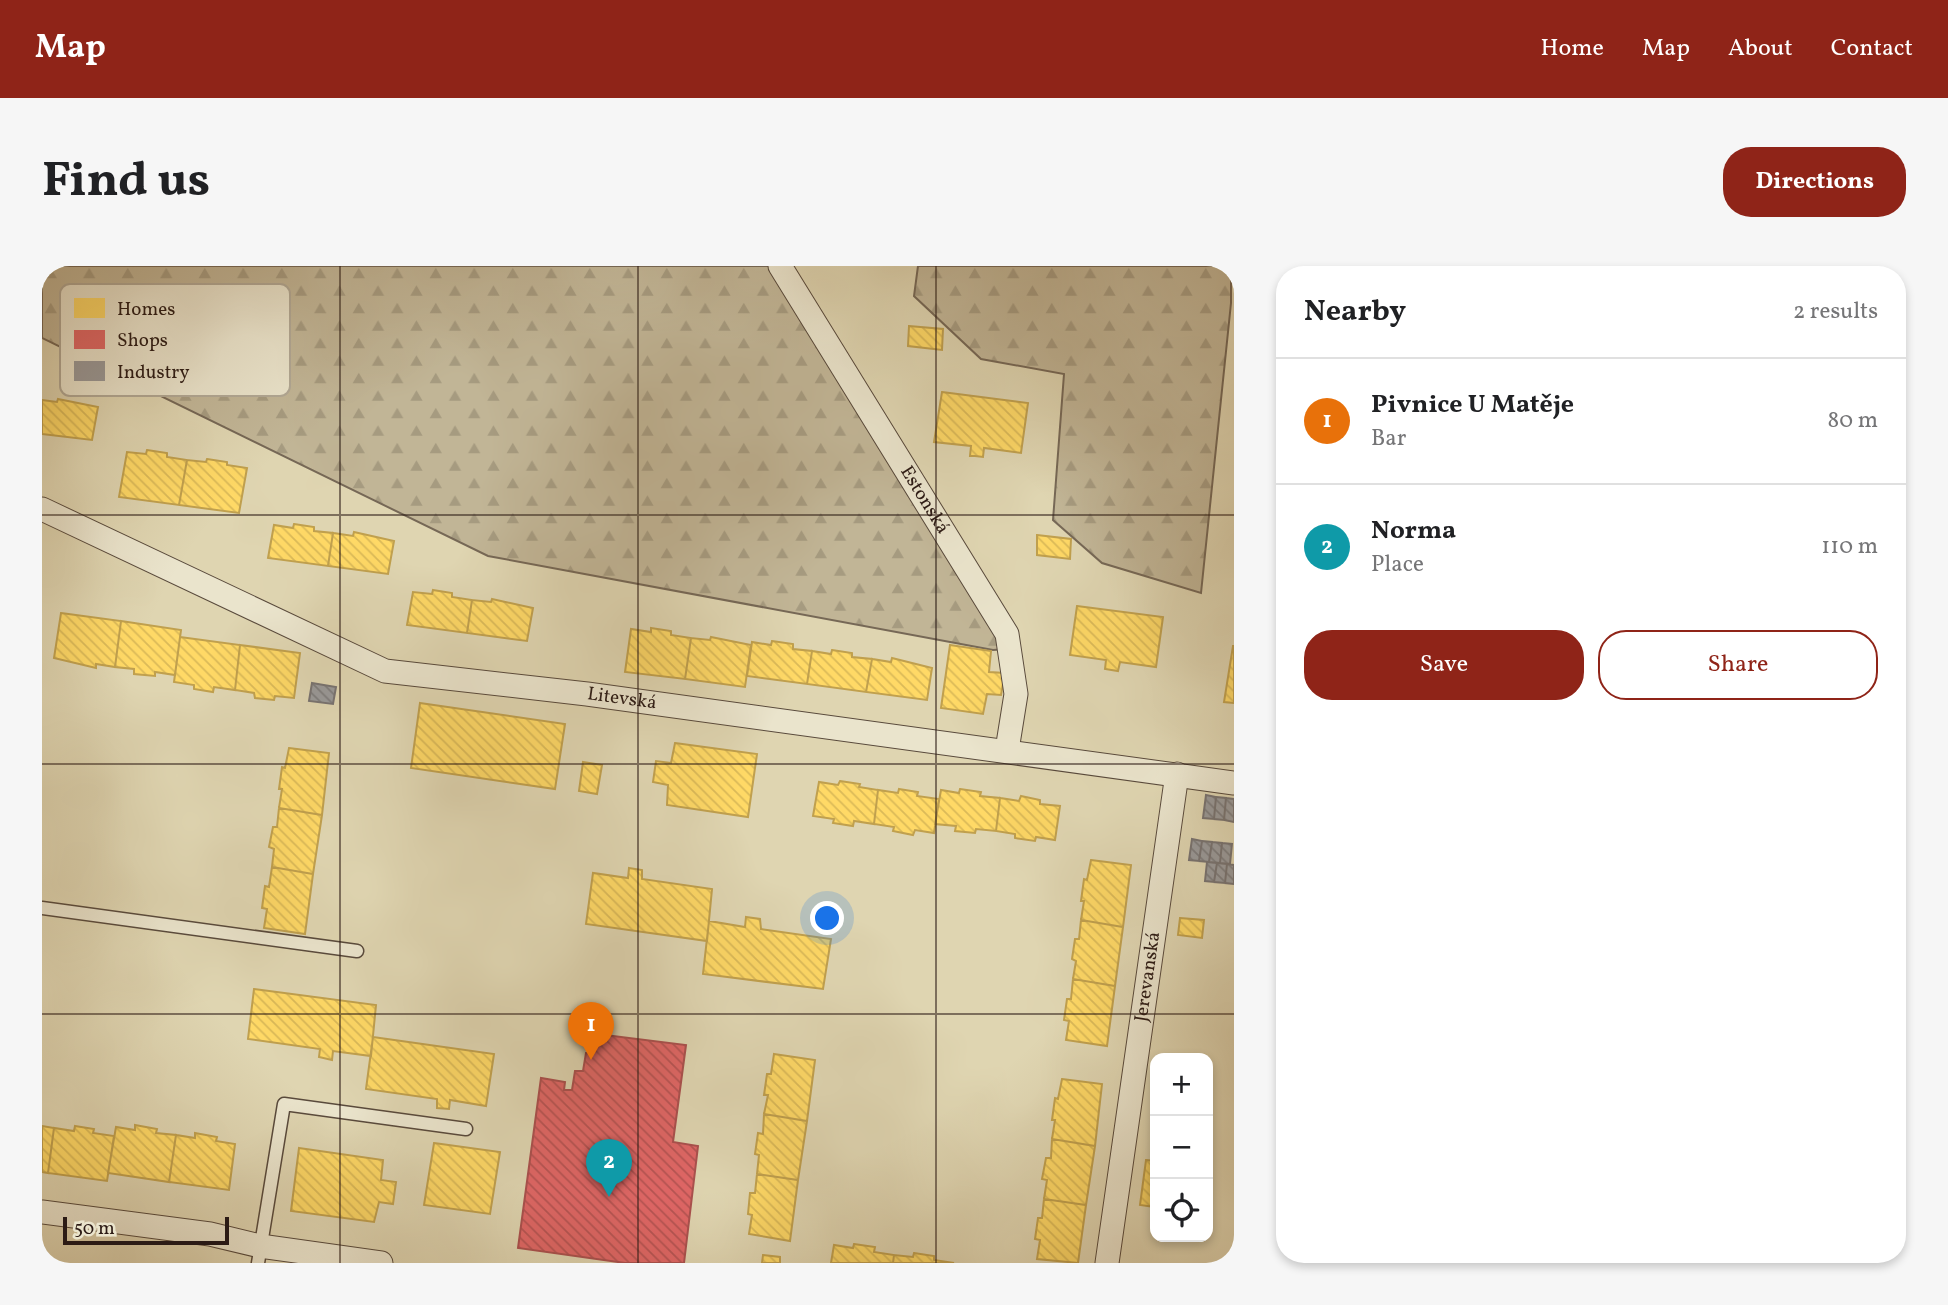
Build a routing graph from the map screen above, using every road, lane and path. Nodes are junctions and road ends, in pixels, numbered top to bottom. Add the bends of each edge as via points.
1 (780, 266) edge
2 (42, 509) edge
3 (1007, 750) junction
4 (1177, 774) junction
5 (1234, 783) edge
6 (42, 908) edge
7 (357, 951) dead end
8 (466, 1129) dead end
9 (42, 1212) edge
10 (259, 1255) edge
11 (381, 1263) edge
12 (1107, 1263) edge

1 - 3 street, Estonská via 1007,634 1016,694
2 - 3 street, Litevská via 385,671
3 - 4 street, Litevská
4 - 5 street, Litevská
4 - 12 street, Jerevanská
6 - 7 lane
8 - 10 lane via 284,1104
9 - 10 street via 210,1234
10 - 11 street

